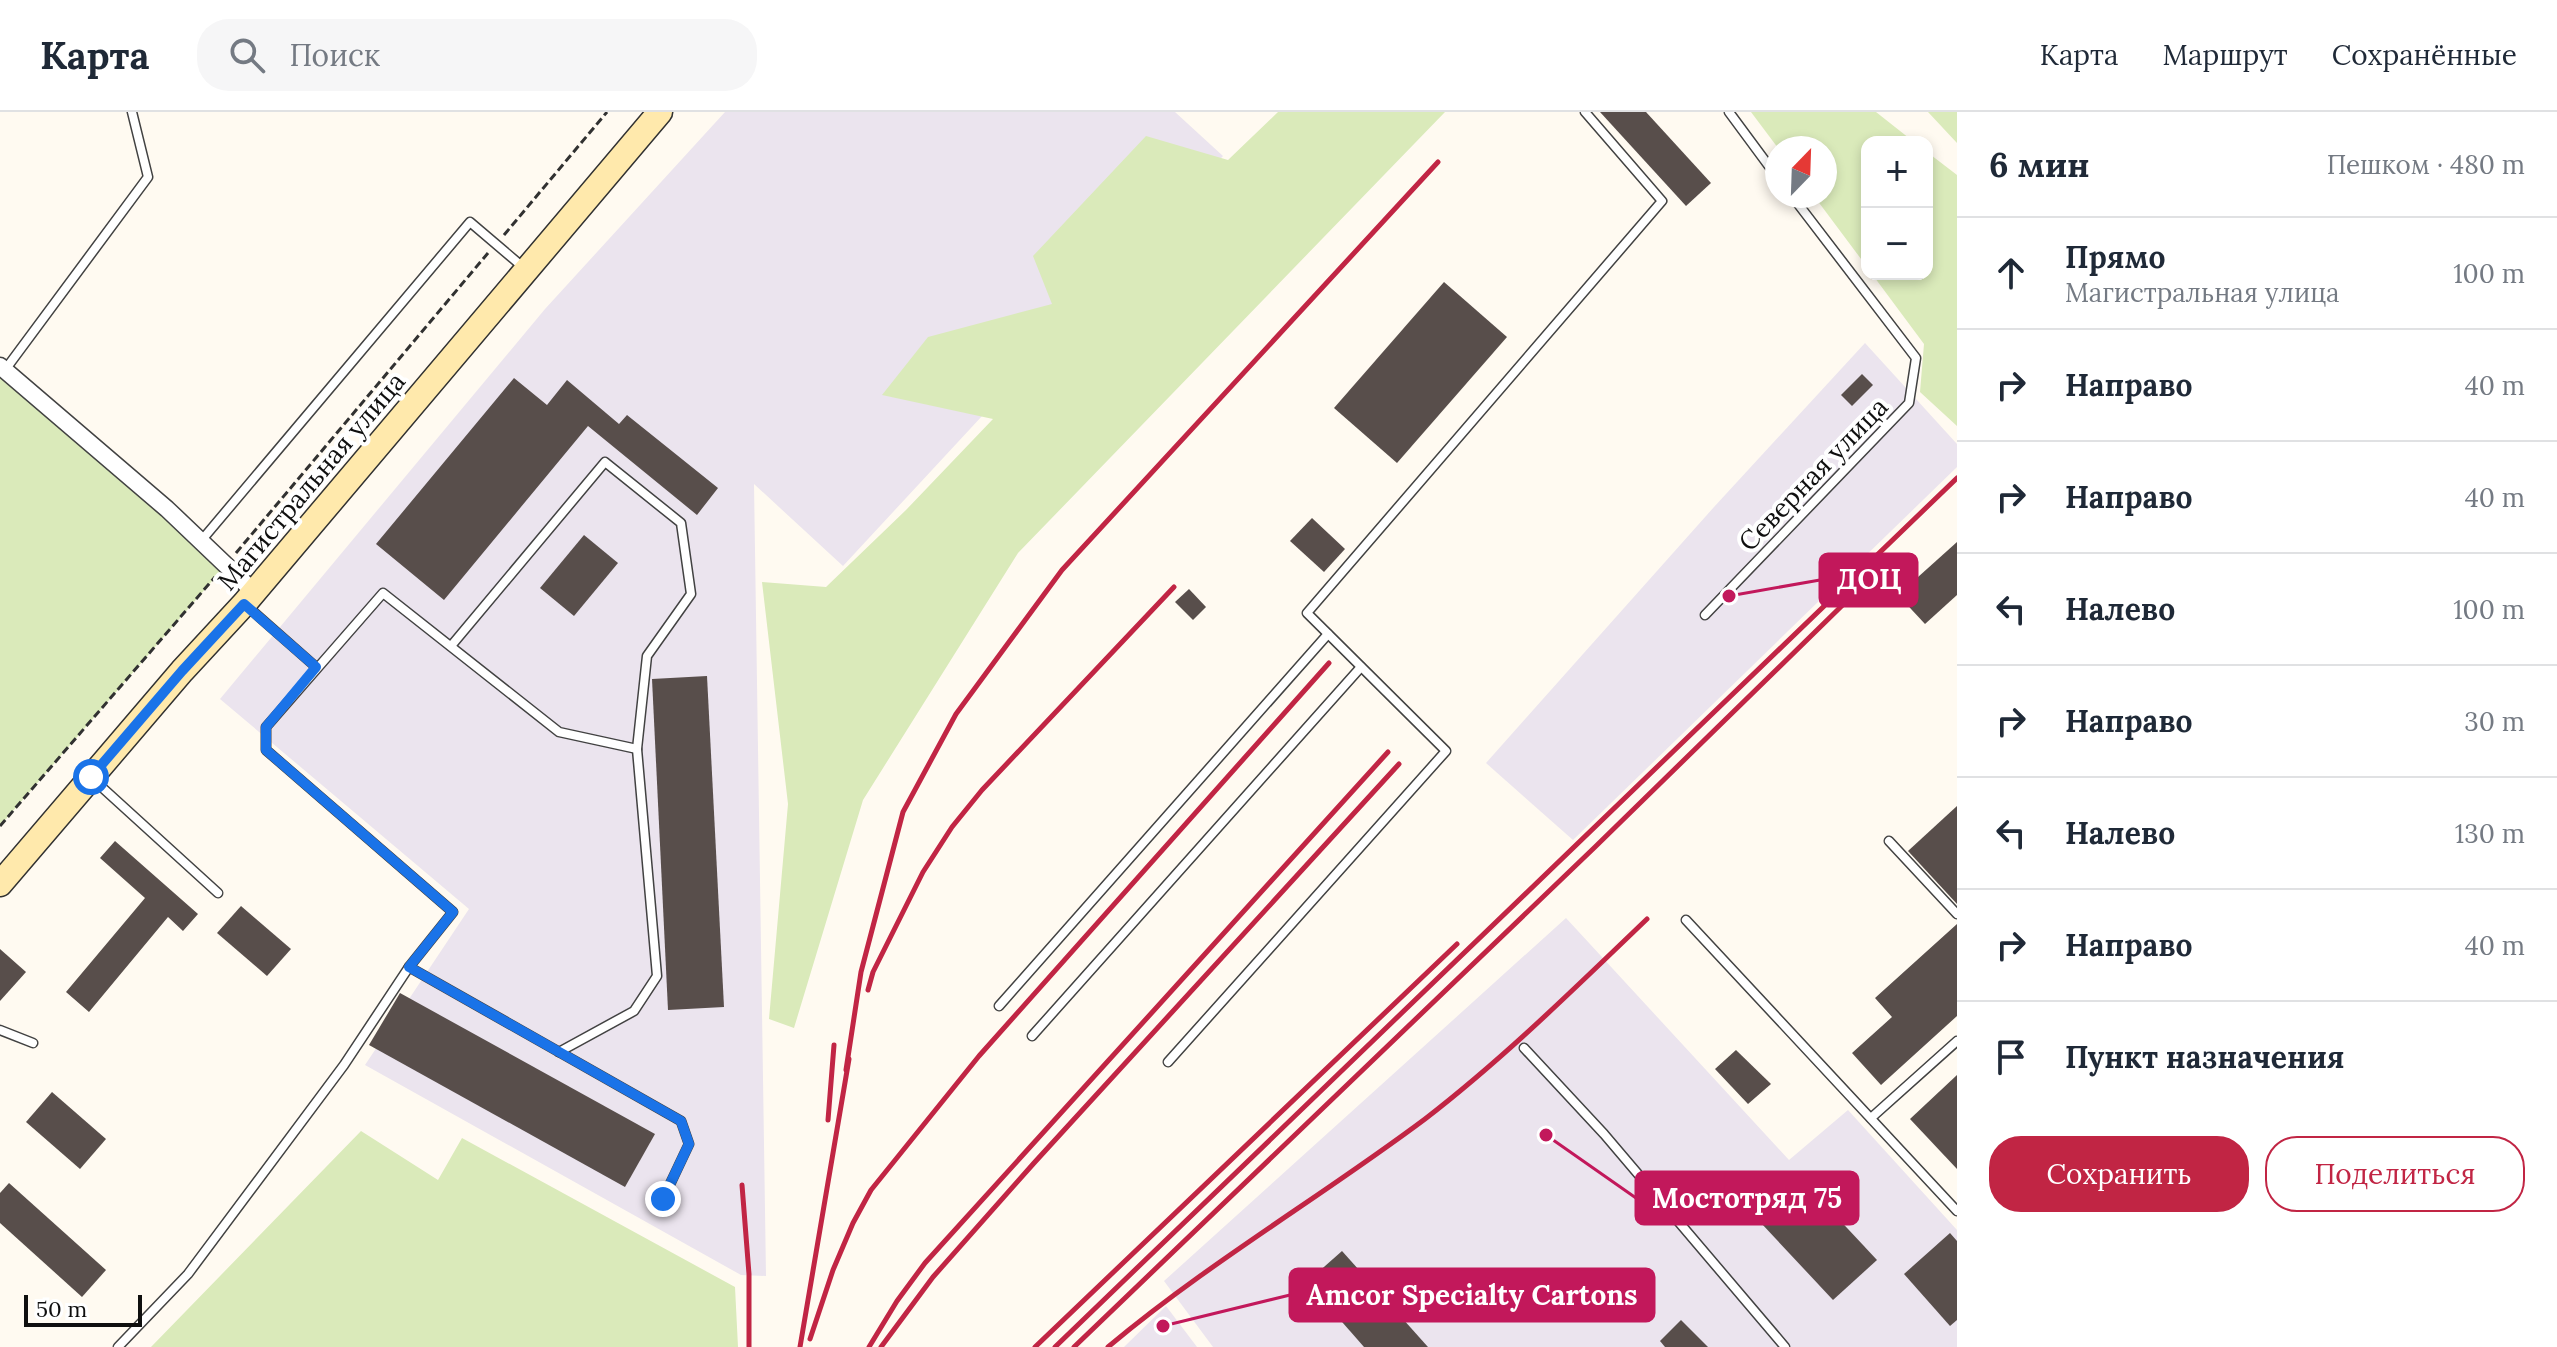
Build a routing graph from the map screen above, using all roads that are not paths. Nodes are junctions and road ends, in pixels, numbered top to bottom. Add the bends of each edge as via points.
1 (132, 112) edge
2 (660, 112) edge
3 (1585, 112) edge
4 (1729, 112) edge
5 (1765, 161) edge
6 (1801, 208) edge
7 (527, 271) junction
8 (3, 368) edge
9 (201, 541) junction
10 (249, 598) junction
11 (1705, 615) dead end
12 (1328, 634) junction
13 (451, 646) junction
14 (316, 667) junction
15 (1361, 667) junction
16 (637, 749) junction
17 (91, 777) junction
18 (1889, 841) dead end
19 (0, 884) edge
20 (218, 893) dead end
21 (1957, 914) edge
22 (1686, 920) dead end
23 (409, 967) junction
24 (999, 1006) dead end
25 (0, 1030) edge
26 (1032, 1036) dead end
27 (1957, 1041) edge
28 (33, 1043) dead end
29 (1524, 1048) dead end
30 (559, 1052) junction
31 (1168, 1062) dead end
32 (1871, 1118) junction
33 (663, 1199) dead end
34 (1957, 1211) edge
35 (118, 1347) edge
36 (1785, 1347) edge

1 - 8 lane via 148,177
2 - 7 street, Магистральная улица
3 - 12 lane via 1662,201 1307,613
4 - 5 lane
6 - 11 lane, Северная улица via 1916,358 1909,403
7 - 9 lane via 470,222
7 - 10 street, Магистральная улица
8 - 9 street
9 - 10 street
10 - 14 lane
10 - 17 street, Магистральная улица
12 - 15 lane
12 - 24 lane
13 - 14 lane via 383,593
13 - 16 lane via 559,732
13 - 16 lane via 605,462 681,523 691,594 647,656
14 - 23 lane via 266,727 266,750 453,912
15 - 26 lane
15 - 31 lane via 1446,751
16 - 30 lane via 657,976 634,1011
17 - 19 street, Магистральная улица
17 - 20 lane
18 - 21 lane
22 - 32 lane
23 - 30 lane
23 - 35 lane via 344,1065 188,1274
25 - 28 lane
27 - 32 lane
29 - 36 lane
30 - 33 lane via 681,1121 689,1144
32 - 34 lane

